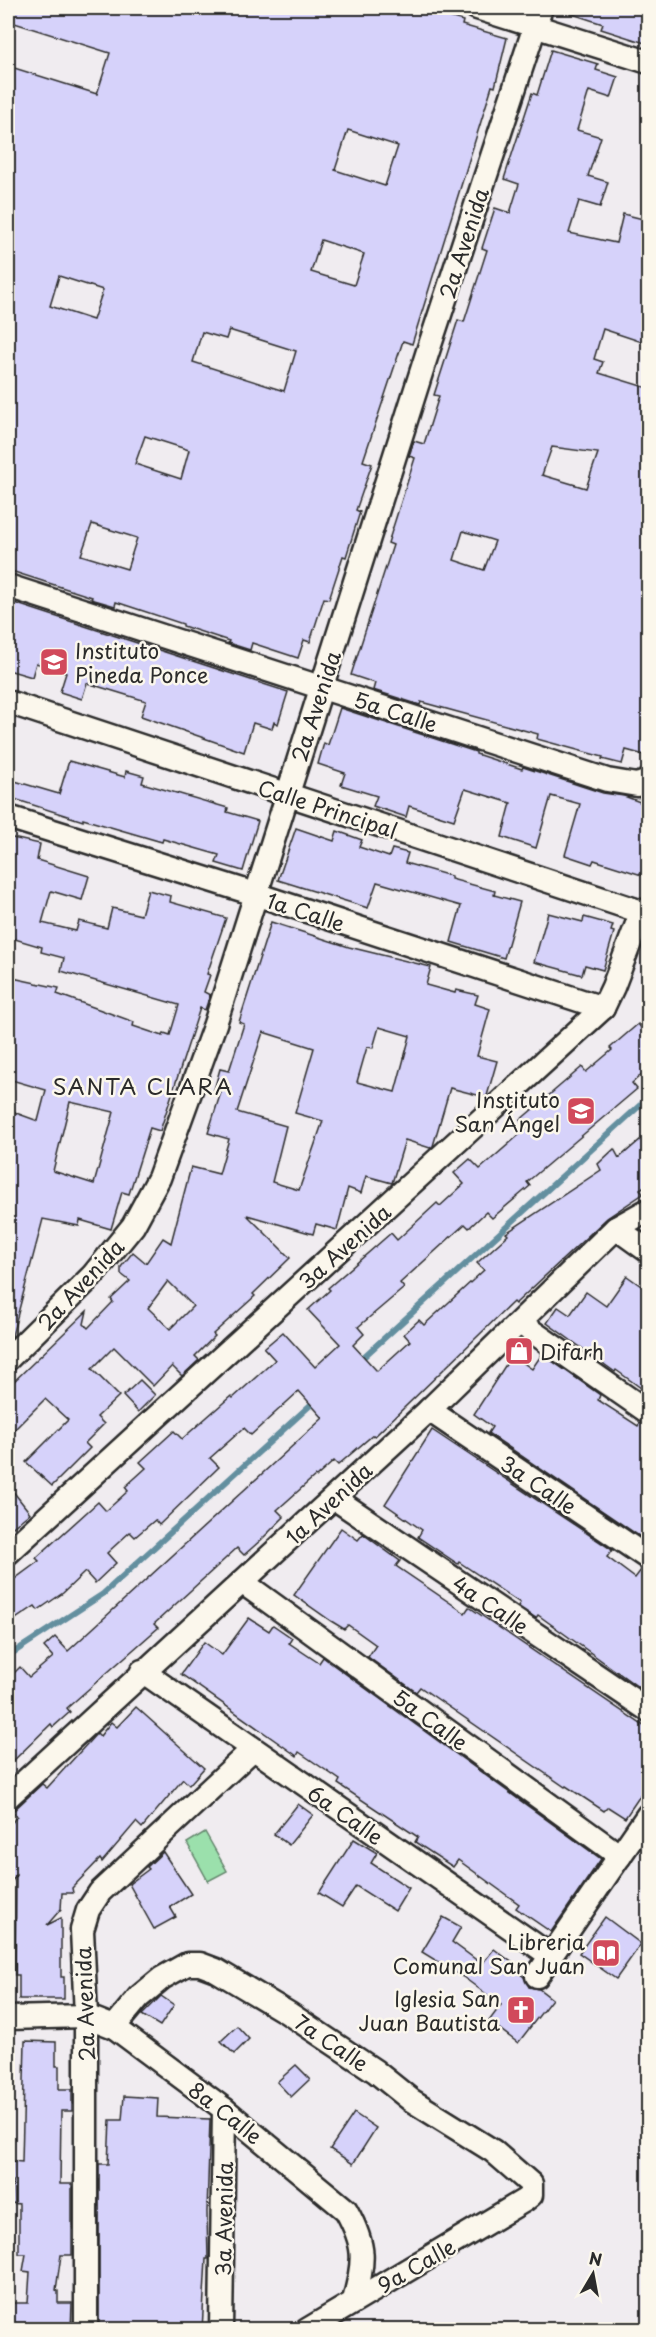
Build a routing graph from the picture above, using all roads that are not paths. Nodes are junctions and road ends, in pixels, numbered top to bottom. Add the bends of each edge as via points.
1 (477, 8) edge
2 (538, 17) edge
3 (648, 62) edge
4 (8, 586) edge
5 (321, 687) junction
6 (8, 702) edge
7 (648, 781) edge
8 (287, 794) junction
9 (8, 817) edge
10 (255, 894) junction
11 (645, 913) edge
12 (603, 1008) junction
13 (648, 1210) edge
14 (616, 1228) junction
15 (648, 1251) edge
16 (520, 1323) junction
17 (8, 1359) edge
18 (429, 1410) junction
19 (648, 1412) edge
20 (334, 1498) junction
21 (8, 1553) edge
22 (648, 1558) edge
23 (242, 1582) junction
24 (142, 1671) junction
25 (648, 1710) edge
26 (253, 1749) junction
27 (8, 1797) edge
28 (648, 1815) edge
29 (620, 1856) junction
30 (551, 1956) junction
31 (537, 1976) dead end
32 (86, 2016) junction
33 (8, 2018) edge
34 (114, 2027) junction
35 (224, 2109) junction
36 (525, 2200) joint
37 (354, 2301) junction
38 (86, 2330) edge
39 (221, 2330) edge
40 (307, 2330) edge

1 - 2 street
2 - 3 street
2 - 5 street, 2a Avenida
4 - 5 street, 5a Calle
5 - 7 street, 5a Calle via 607,780 637,785
5 - 8 street, 2a Avenida
6 - 8 street, Calle Principal
8 - 10 street, 2a Avenida
8 - 11 street, Calle Principal
9 - 10 street, 1a Calle
10 - 12 street, 1a Calle
10 - 17 street, 2a Avenida via 215,1024 159,1178 133,1226 100,1268
11 - 12 street, 3a Avenida
12 - 21 street, 3a Avenida
13 - 14 street, 1a Avenida
14 - 15 street
14 - 16 street, 1a Avenida
16 - 18 street, 1a Avenida
16 - 19 street
18 - 20 street, 1a Avenida
18 - 22 street, 3a Calle
20 - 23 street, 1a Avenida
20 - 25 street, 4a Calle
23 - 24 street, 1a Avenida
23 - 29 street, 5a Calle
24 - 26 street, 6a Calle
24 - 27 street, 1a Avenida
26 - 30 street, 6a Calle
26 - 32 street, 2a Avenida via 100,1892 88,1910 82,1930
28 - 29 street
29 - 30 street
30 - 31 street
32 - 33 street, 8a Calle
32 - 34 street, 8a Calle
32 - 38 street, 2a Avenida
34 - 35 street, 8a Calle
34 - 36 street, 7a Calle via 139,1997 178,1969 200,1964 216,1970 288,2013 411,2100 493,2151 531,2184 531,2195
35 - 37 street, 8a Calle via 346,2210 358,2233 363,2264
35 - 39 street, 3a Avenida
36 - 37 street, 9a Calle
37 - 40 street, 9a Calle

